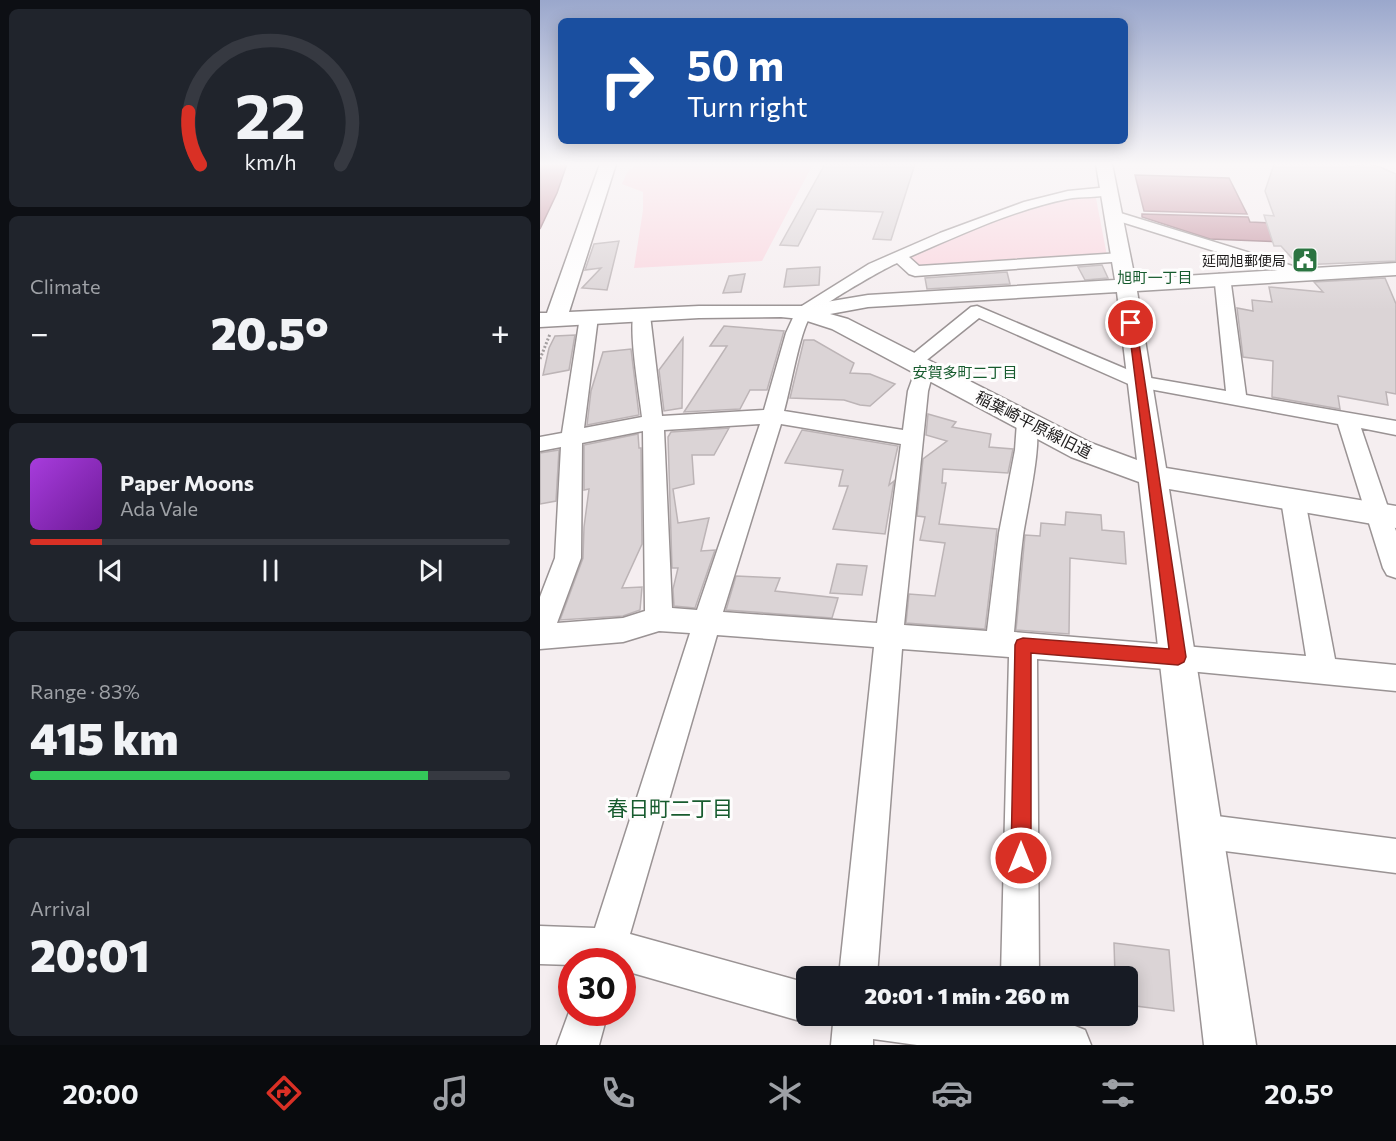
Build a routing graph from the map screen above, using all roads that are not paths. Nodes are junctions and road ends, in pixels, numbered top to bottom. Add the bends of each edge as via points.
1 (589, 213) edge
2 (1008, 213) edge
3 (1113, 213) edge
4 (1162, 213) edge
5 (900, 257) junction
6 (1396, 269) edge
7 (1123, 271) junction
8 (1303, 274) junction
9 (1219, 279) junction
10 (970, 304) junction
11 (803, 313) junction
12 (641, 315) junction
13 (588, 317) junction
14 (548, 320) edge
15 (919, 365) junction
16 (1140, 382) junction
17 (1237, 399) junction
18 (773, 416) junction
19 (1347, 419) junction
20 (1026, 422) junction
21 (653, 423) junction
22 (1396, 428) edge
23 (572, 436) junction
24 (912, 439) junction
25 (540, 444) edge
26 (1152, 476) junction
27 (1293, 500) junction
28 (1386, 515) edge
29 (1396, 568) edge
30 (659, 619) junction
31 (707, 621) junction
32 (540, 632) edge
33 (889, 635) junction
34 (540, 637) edge
35 (1011, 644) junction
36 (1178, 657) junction
37 (1323, 672) junction
38 (1396, 678) edge
39 (1201, 831) junction
40 (1396, 856) edge
41 (540, 945) edge
42 (562, 948) edge
43 (607, 948) edge
44 (636, 962) edge
45 (859, 966) edge
46 (1020, 966) edge
47 (796, 1000) edge
48 (584, 1026) edge
49 (978, 1026) edge
50 (1019, 1027) edge
51 (578, 1045) edge
52 (1070, 1045) edge
53 (1230, 1045) edge

1 - 14 street
2 - 5 street
3 - 7 street
4 - 8 street
5 - 7 street via 915,271
5 - 11 street via 875,267
6 - 8 street
7 - 9 street
7 - 10 street
7 - 16 street
8 - 9 street
9 - 17 street via 1223,284
10 - 11 street via 868,301
10 - 15 street
10 - 16 street via 977,311
11 - 12 street, 稲葉崎平原線旧道
11 - 15 street, 稲葉崎平原線旧道 via 840,324
11 - 18 street
12 - 13 street, 稲葉崎平原線旧道
12 - 21 street
13 - 14 street, 稲葉崎平原線旧道
13 - 23 street
15 - 20 street, 稲葉崎平原線旧道
15 - 24 street
16 - 17 street
16 - 26 street
17 - 19 street
18 - 21 street
18 - 24 street
18 - 31 street
19 - 22 street
19 - 28 street
20 - 26 street, 稲葉崎平原線旧道 via 1081,450
20 - 35 street via 1026,450 1011,533
21 - 23 street
21 - 30 street
23 - 25 street
23 - 32 street via 568,558
24 - 33 street
26 - 27 street, 稲葉崎平原線旧道
26 - 36 street
27 - 28 street, 稲葉崎平原線旧道
27 - 37 street
28 - 29 street
30 - 31 street
30 - 34 street via 623,630
31 - 33 street
31 - 43 street
33 - 35 street
33 - 45 street
35 - 36 street
35 - 46 street
36 - 37 street
36 - 39 street
37 - 38 street
39 - 40 street
39 - 53 street
41 - 42 street
44 - 47 street
48 - 51 street
49 - 50 street
50 - 52 street

